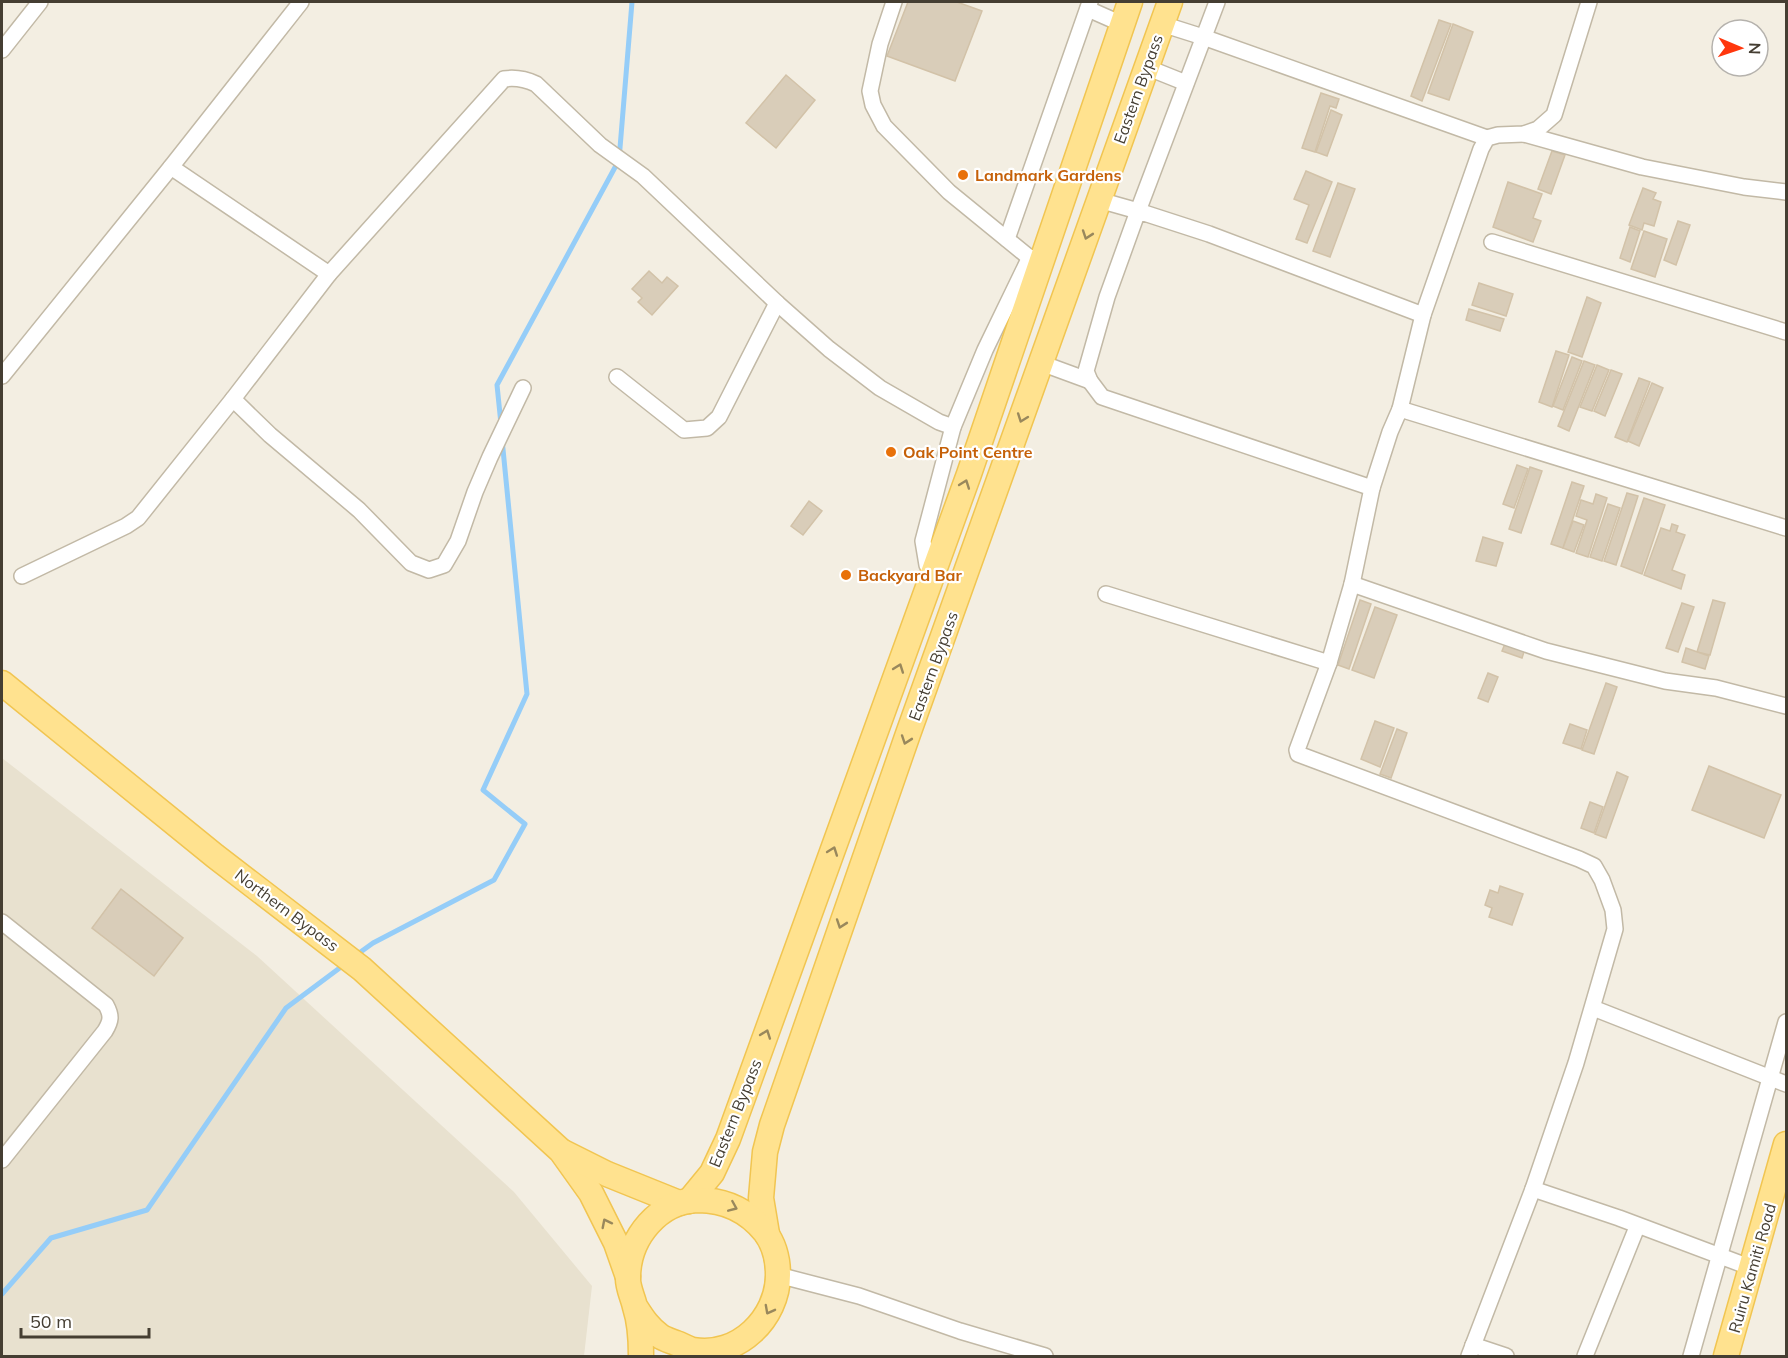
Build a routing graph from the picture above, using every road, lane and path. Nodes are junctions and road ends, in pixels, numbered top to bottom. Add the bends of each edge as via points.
1 (40, 2) edge
2 (301, 2) edge
3 (894, 2) edge
4 (1170, 2) edge
5 (1217, 2) edge
6 (1589, 2) edge
7 (1089, 5) edge
8 (1126, 13) edge
9 (1162, 24) junction
10 (1203, 37) junction
11 (2, 50) edge
12 (1146, 67) junction
13 (1186, 83) junction
14 (1524, 134) junction
15 (1487, 138) junction
16 (171, 167) junction
17 (1786, 192) edge
18 (1099, 200) junction
19 (1138, 211) junction
20 (1007, 238) junction
21 (1492, 242) dead end
22 (1035, 261) junction
23 (329, 274) junction
24 (777, 303) junction
25 (1423, 315) junction
26 (1786, 332) edge
27 (1041, 363) junction
28 (2, 376) edge
29 (616, 377) dead end
30 (1090, 381) junction
31 (524, 388) dead end
32 (233, 399) junction
33 (1400, 409) junction
34 (953, 427) junction
35 (1372, 488) junction
36 (1786, 528) edge
37 (932, 575) junction
38 (22, 576) dead end
39 (1352, 584) junction
40 (1106, 594) dead end
41 (1329, 663) junction
42 (2, 683) edge
43 (1786, 706) edge
44 (2, 922) edge
45 (1593, 1008) junction
46 (1786, 1022) edge
47 (1771, 1077) junction
48 (1786, 1084) edge
49 (1786, 1144) edge
50 (561, 1151) junction
51 (2, 1160) edge
52 (1533, 1189) junction
53 (684, 1202) junction
54 (1637, 1227) junction
55 (767, 1234) junction
56 (1719, 1256) junction
57 (1752, 1268) junction
58 (778, 1275) junction
59 (628, 1277) junction
60 (636, 1308) junction
61 (1471, 1351) edge
62 (722, 1352) edge
63 (641, 1356) edge
64 (1045, 1356) edge
65 (1506, 1356) edge
66 (1585, 1356) edge
67 (1690, 1356) edge
68 (1726, 1356) edge

1 - 11 street
2 - 16 street
3 - 20 street via 870,91 873,105 884,126 949,192
4 - 9 main road, Eastern Bypass
5 - 10 street
6 - 14 street via 1554,115 1538,129
7 - 8 street
7 - 20 street
8 - 22 main road, Eastern Bypass
9 - 10 street
9 - 12 main road, Eastern Bypass
10 - 13 street
10 - 15 street
12 - 13 street
12 - 18 main road, Eastern Bypass
13 - 19 street
14 - 15 street
14 - 17 street via 1642,167
15 - 25 street
16 - 23 street
16 - 28 street
18 - 19 street
18 -> 27 main road, Eastern Bypass
19 - 25 street
19 - 30 street via 1090,353 1086,371
20 - 22 street
21 - 26 street
22 - 34 street via 985,350
37 -> 22 main road, Eastern Bypass
23 - 24 street via 499,84 514,77 536,84 600,145 643,176
23 - 32 street
24 - 29 street via 719,417 707,428 684,430
24 - 34 street via 880,388
25 - 33 street
27 - 30 street
27 -> 55 main road, Eastern Bypass via 772,1125 761,1198
30 - 35 street via 1102,397
31 - 32 street via 486,465 458,541 444,566 429,570 411,563 359,510
32 - 38 street via 138,518
33 - 35 street
33 - 36 street
34 - 37 street via 923,541
35 - 39 street
53 -> 37 main road, Eastern Bypass via 712,1173 728,1139
39 - 41 street
39 - 43 street via 1546,651
40 - 41 street
41 - 45 street via 1298,754 1593,866 1613,910 1615,929
42 - 50 main road, Northern Bypass via 215,856 334,945
44 - 51 street via 106,1005 111,1021
45 - 47 street
45 - 52 street
46 - 47 street
47 - 48 street
47 - 56 street
49 - 57 main road, Ruiru Kamiti Road
50 - 53 main road via 607,1174
59 -> 50 main road via 591,1193
52 - 54 street
52 - 61 street
53 -> 55 main road, Eastern Bypass via 712,1200 733,1206 752,1217
53 - 59 main road, Eastern Bypass via 658,1214 641,1232 631,1253
54 - 56 street
54 - 66 street
55 - 58 main road, Eastern Bypass via 775,1250
56 - 57 street
56 - 67 street
57 - 68 main road, Ruiru Kamiti Road
58 -> 62 main road, Eastern Bypass via 767,1316 756,1329
58 - 64 street via 860,1296
59 - 60 main road, Eastern Bypass
60 - 62 main road, Eastern Bypass via 661,1337 693,1350
60 - 63 main road, Eastern Bypass
61 - 65 street

